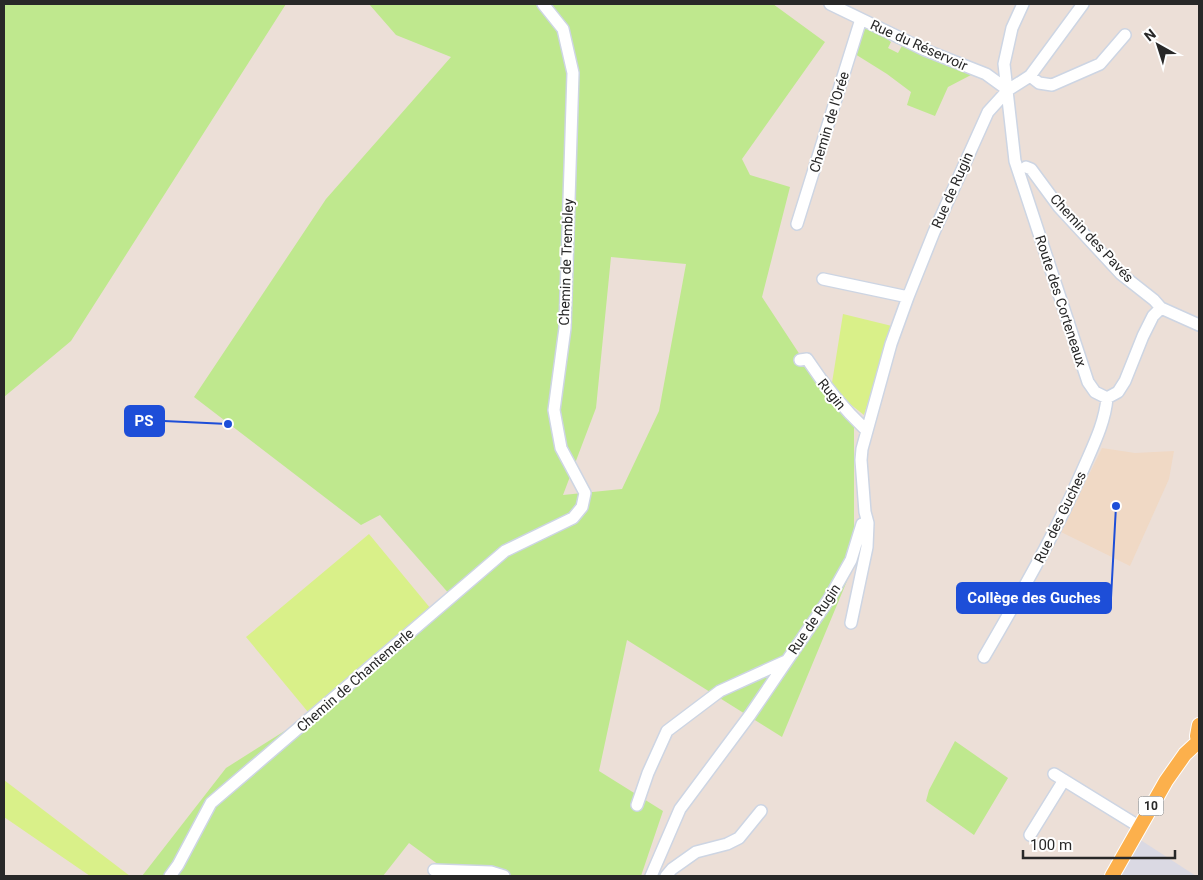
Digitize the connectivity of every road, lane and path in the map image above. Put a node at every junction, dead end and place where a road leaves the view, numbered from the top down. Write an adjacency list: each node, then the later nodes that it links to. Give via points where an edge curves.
1 (543, 4): 19 (street, Chemin de Trembley, via 563,29 573,73 565,328 554,410 561,448 585,493 582,507)
2 (830, 4): 5 (street, Rue du Réservoir)
3 (1023, 4): 8 (street, Route des Corteneaux, via 1012,28 1004,64)
4 (1083, 4): 7 (street)
5 (860, 19): 8 (street, Rue du Réservoir, via 986,74); 10 (street, Chemin de l'Orée)
6 (1125, 35): 7 (street, via 1100,64 1052,84 1039,83)
7 (1030, 76): 8 (street, Rue de Rugin)
8 (1008, 90): 12 (street, Rue de Rugin, via 988,112); 16 (street, Route des Corteneaux, via 1015,161 1088,382 1095,392)
9 (1026, 167): 13 (street, Chemin des Pavés, via 1121,274)
10 (797, 224)
11 (823, 279): 12 (street)
12 (908, 297): 17 (street, Rue de Rugin)
13 (1160, 308): 14 (street); 16 (street, via 1143,336 1124,382 1118,392)
14 (1199, 325)
15 (800, 360): 17 (street, Rugin, via 807,359 824,386)
16 (1107, 398): 21 (street, Rue des Guches, via 1106,413 1072,496 1032,576)
17 (866, 430): 18 (street, Rue de Rugin, via 861,460)
18 (865, 512): 20 (street, Rue de Rugin, via 867,546); 22 (street, Rue de Rugin, via 851,560 829,599)
19 (573, 518): 32 (street, Chemin de Chantemerle, via 506,550 211,803)
20 (851, 623)
21 (984, 657)
22 (786, 660): 27 (street, Rue de Rugin, via 720,691 667,731); 34 (street, via 750,715 680,809)
23 (1199, 725): 24 (main road)
24 (1199, 743): 29 (main road, 10, via 1184,754)
25 (1054, 774): 26 (street)
26 (1064, 780): 29 (street); 30 (street)
27 (637, 805)
28 (761, 811): 35 (street, via 739,838 696,852)
29 (1140, 827): 36 (main road, 10)
30 (1030, 835)
31 (434, 870): 33 (street, via 491,872)
32 (170, 876)
33 (504, 876)
34 (651, 876)
35 (666, 876)
36 (1112, 876)

